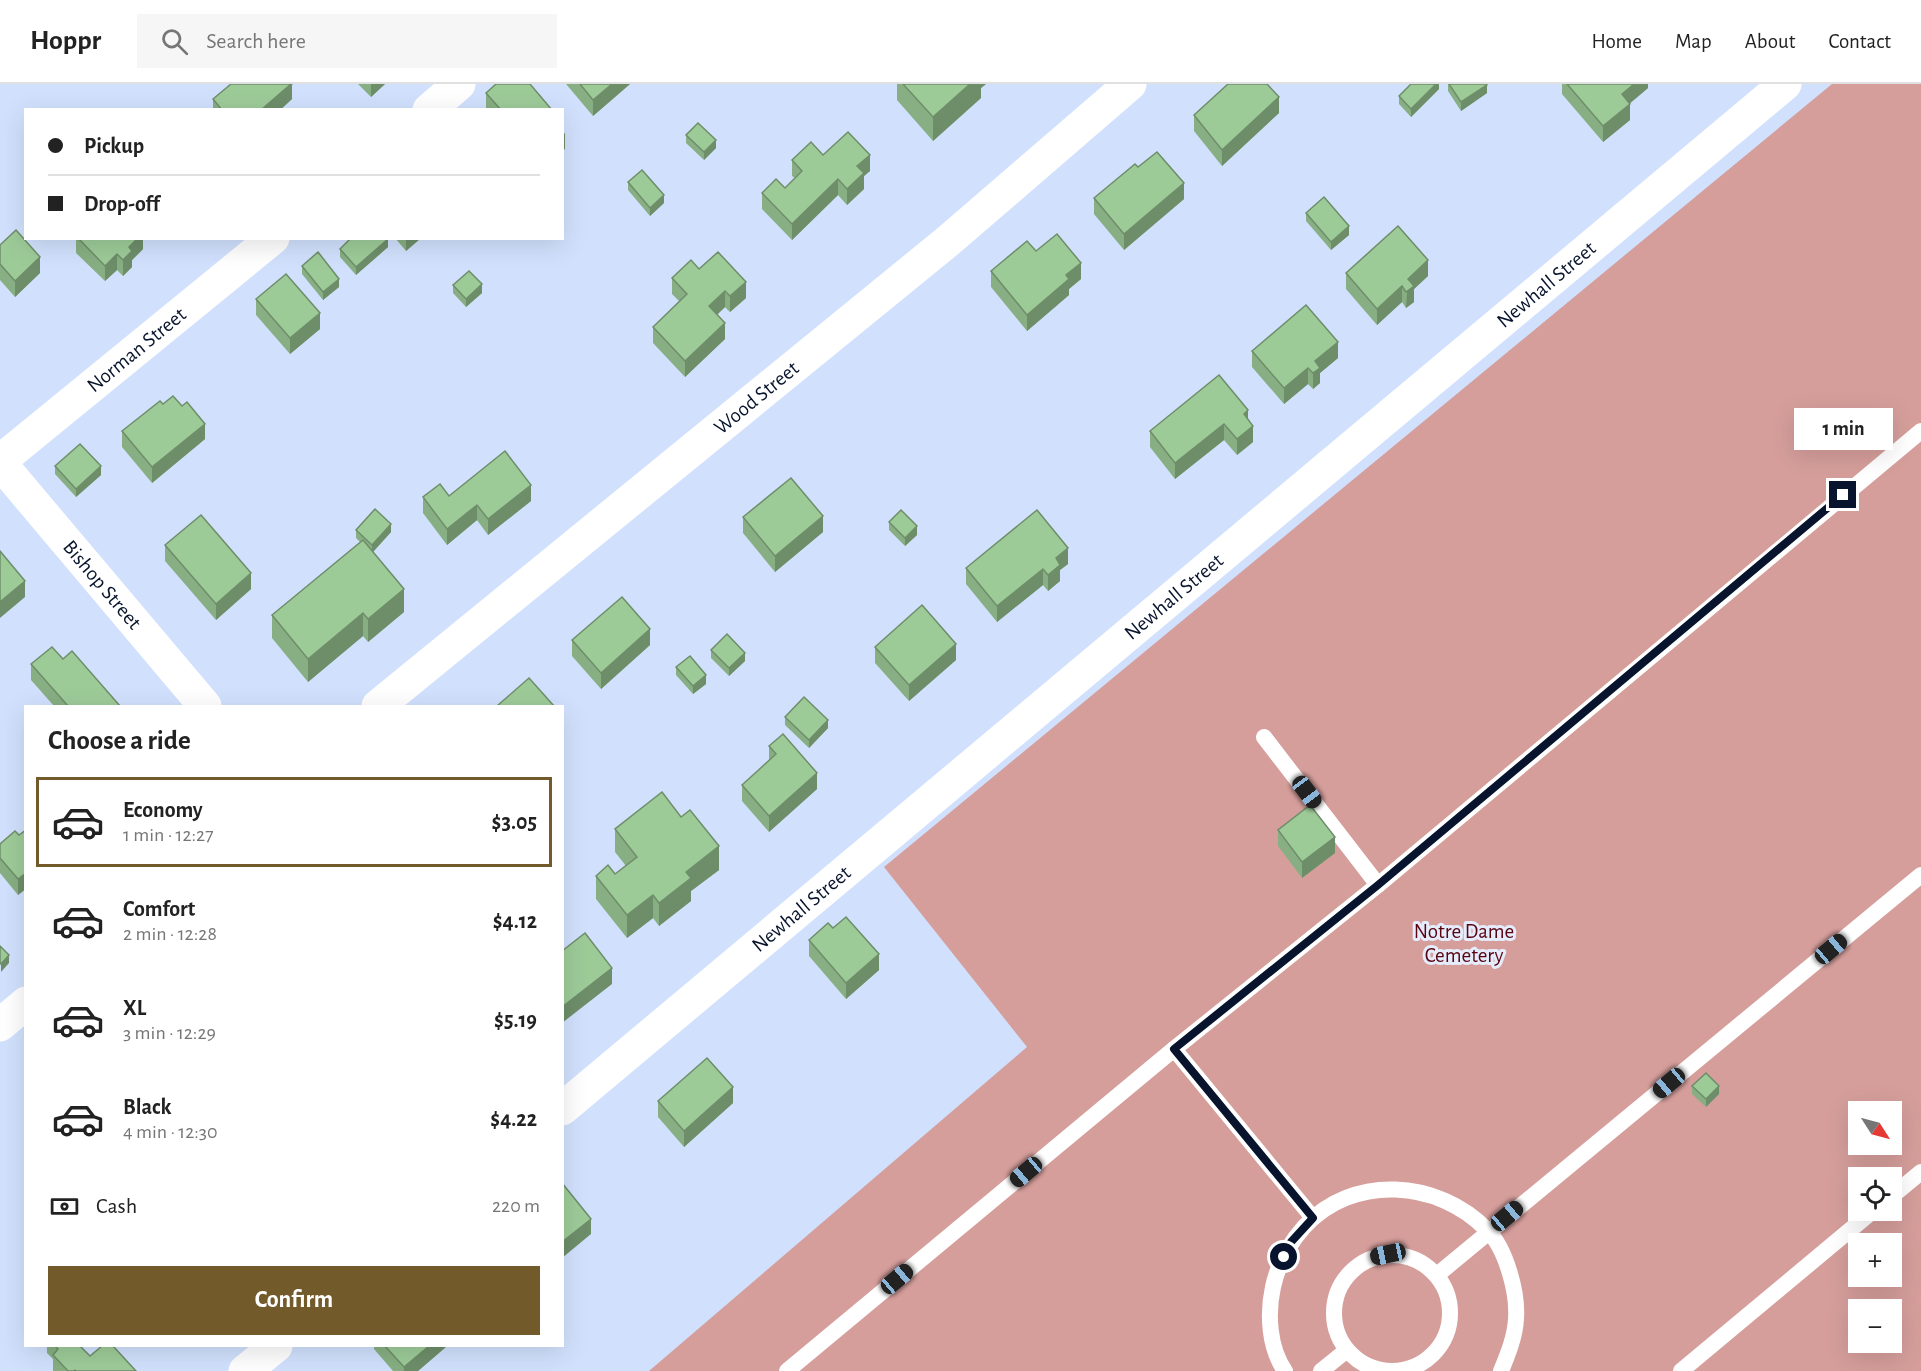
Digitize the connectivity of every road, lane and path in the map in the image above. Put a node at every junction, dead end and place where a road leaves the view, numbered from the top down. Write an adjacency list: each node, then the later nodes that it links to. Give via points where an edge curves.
1 (459, 84): 4 (street)
2 (1130, 84): 9 (street, Wood Street, via 948,241)
3 (1785, 84): 16 (street, Newhall Street)
4 (431, 108)
5 (271, 240): 7 (street, Norman Street)
6 (1921, 431): 12 (lane)
7 (0, 462): 8 (street, Bishop Street)
8 (204, 705)
9 (379, 705)
10 (1264, 737): 12 (lane)
11 (1921, 874): 21 (lane)
12 (1378, 885): 15 (lane)
13 (24, 1006): 14 (street)
14 (0, 1025)
15 (1174, 1049): 19 (lane); 26 (lane)
16 (564, 1107)
17 (1921, 1172): 18 (lane)
18 (1902, 1188)
19 (1313, 1218): 21 (lane, via 1341,1199 1373,1190 1407,1189 1439,1197); 27 (lane, via 1291,1242 1281,1261 1269,1303 1271,1335)
20 (1861, 1221): 30 (lane)
21 (1489, 1231): 22 (lane); 29 (lane, via 1506,1262 1515,1290 1511,1348)
22 (1437, 1275): 24 (lane, via 1447,1293 1451,1313 1447,1333 1437,1350 1421,1363 1402,1370 1381,1370 1362,1363); 24 (lane, via 1407,1256 1388,1254 1370,1258 1355,1268 1342,1281 1335,1298 1338,1334)
23 (275, 1347): 25 (street)
24 (1347, 1350): 28 (lane)
25 (245, 1371)
26 (787, 1371)
27 (1284, 1371)
28 (1321, 1371)
29 (1501, 1371)
30 (1681, 1371)

